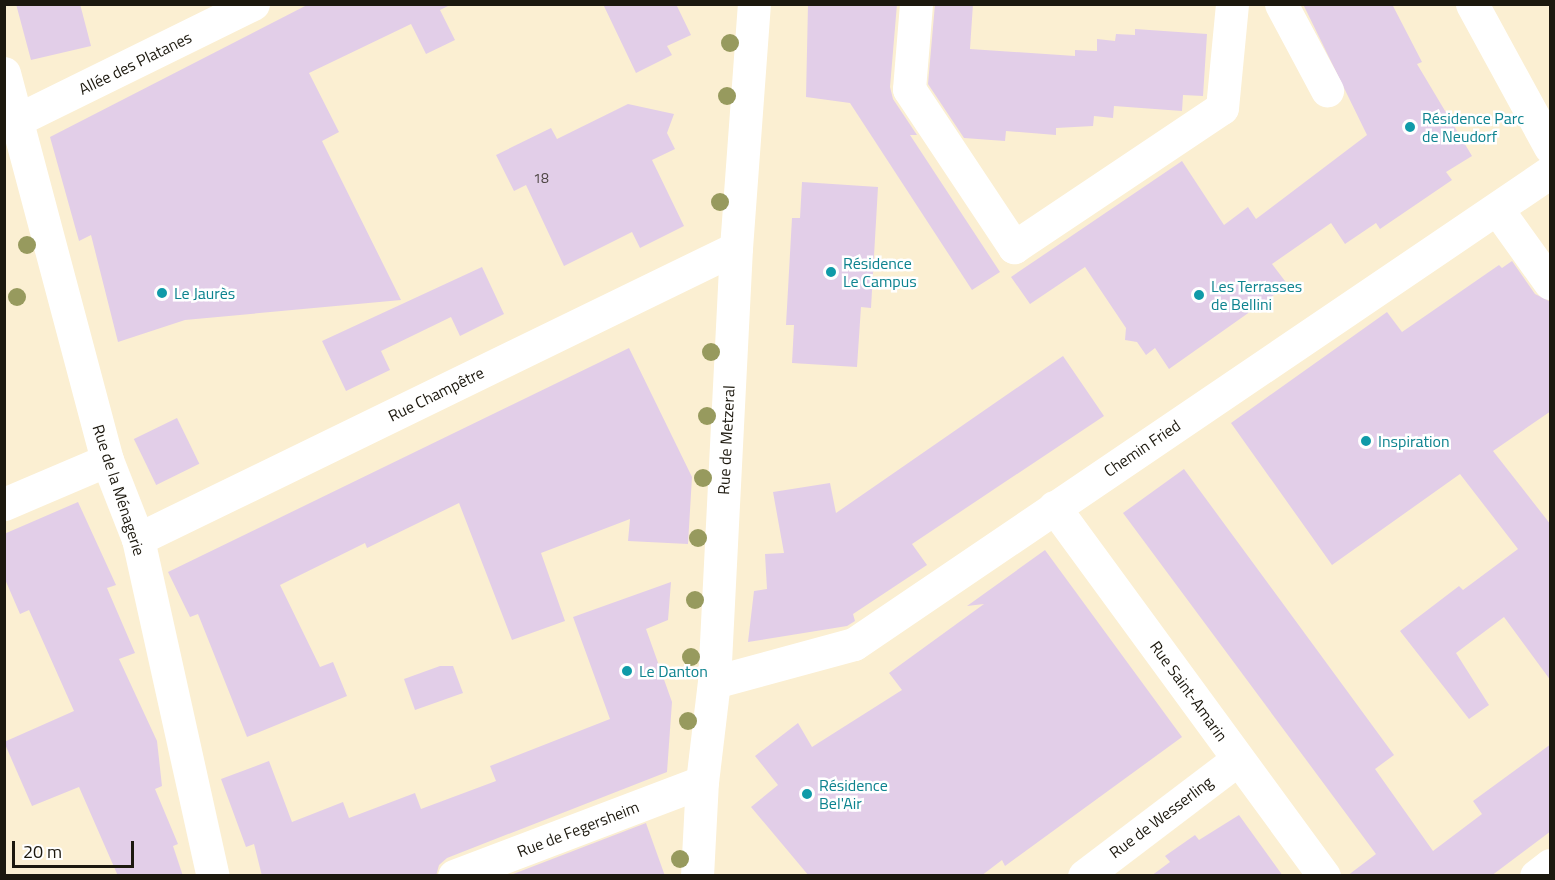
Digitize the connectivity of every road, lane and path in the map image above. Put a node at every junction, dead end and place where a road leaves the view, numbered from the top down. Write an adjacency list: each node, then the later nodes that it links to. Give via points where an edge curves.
1 (253, 4): 9 (street, Allée des Platanes)
2 (754, 4): 13 (street, Rue de Metzeral)
3 (916, 4): 4 (street, via 909,89 1014,247 1222,108)
4 (1232, 4)
5 (1281, 4): 8 (street)
6 (1472, 4): 10 (street)
7 (4, 73): 9 (street, Rue de la Ménagerie)
8 (1327, 90)
9 (17, 120): 15 (street, Rue de la Ménagerie)
10 (1551, 147)
11 (1551, 172): 12 (street, Chemin Fried)
12 (1497, 209): 14 (street); 17 (street, Chemin Fried)
13 (736, 248): 18 (street, Rue Champêtre); 19 (street, Rue de Metzeral)
14 (1551, 284)
15 (107, 460): 16 (street); 18 (street, Rue de la Ménagerie)
16 (4, 504)
17 (1054, 507): 19 (street, Chemin Fried, via 854,644); 20 (street, Rue Saint-Amarin)
18 (138, 539): 23 (street, Rue de la Ménagerie)
19 (714, 682): 21 (street, Rue de Metzeral)
20 (1238, 759): 26 (street, Rue de Wesserling); 27 (street, Rue Saint-Amarin)
21 (702, 782): 24 (street, Rue de Fegersheim); 25 (street, Rue de Metzeral)
22 (1551, 865): 28 (street)
23 (213, 876)
24 (454, 876)
25 (697, 876)
26 (1084, 876)
27 (1324, 876)
28 (1536, 876)

